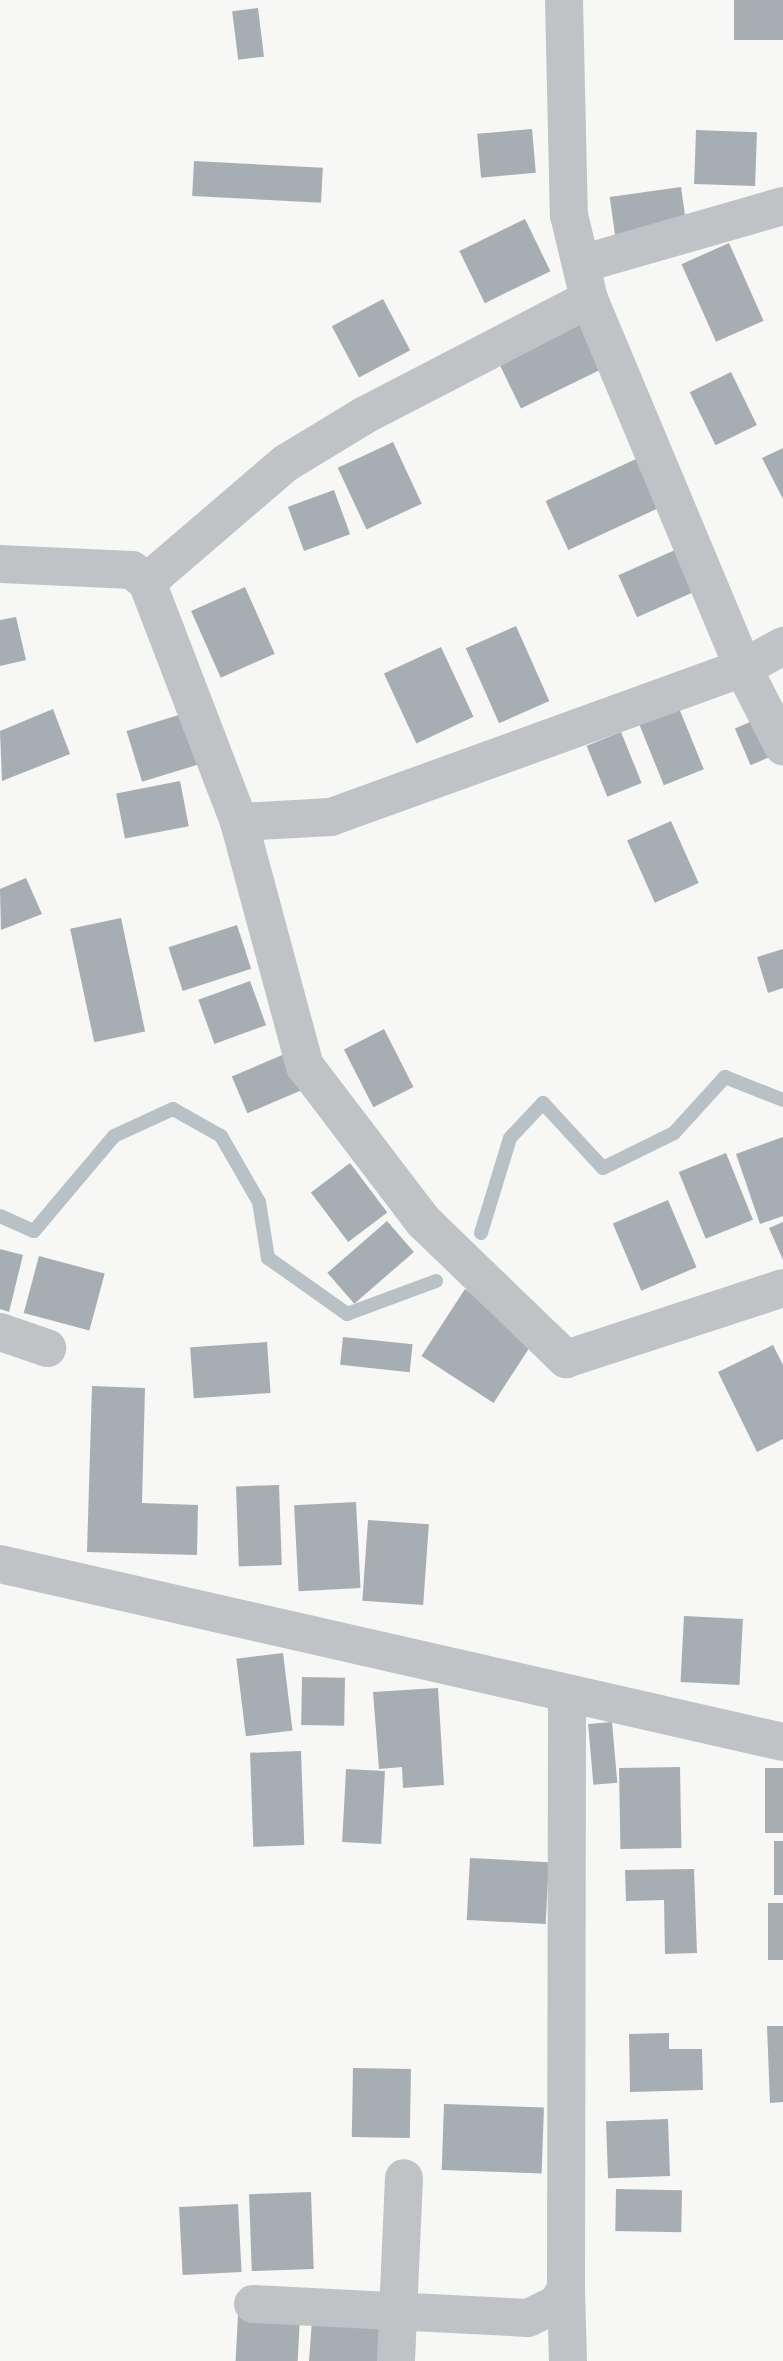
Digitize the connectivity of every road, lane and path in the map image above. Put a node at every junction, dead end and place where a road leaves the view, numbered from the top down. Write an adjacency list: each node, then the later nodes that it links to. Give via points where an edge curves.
1 (564, 0): 3 (street, via 569,215)
2 (783, 206): 3 (street)
3 (585, 282): 5 (street, via 286,463); 7 (street)
4 (0, 564): 5 (street, via 132,570)
5 (147, 582): 9 (street)
6 (783, 646): 7 (street)
7 (743, 668): 8 (street); 9 (street, via 331,817)
8 (783, 746)
9 (239, 822): 10 (street, via 304,1066 423,1221 566,1359)
10 (783, 1288)
11 (0, 1332): 12 (street)
12 (47, 1348)
13 (0, 1564): 14 (street)
14 (567, 1695): 15 (street); 17 (street)
15 (783, 1742)
16 (404, 2178): 19 (street)
17 (566, 2289): 19 (street, via 557,2304 527,2318); 21 (street)
18 (253, 2304): 19 (street)
19 (398, 2312): 20 (street)
20 (396, 2361)
21 (568, 2361)

